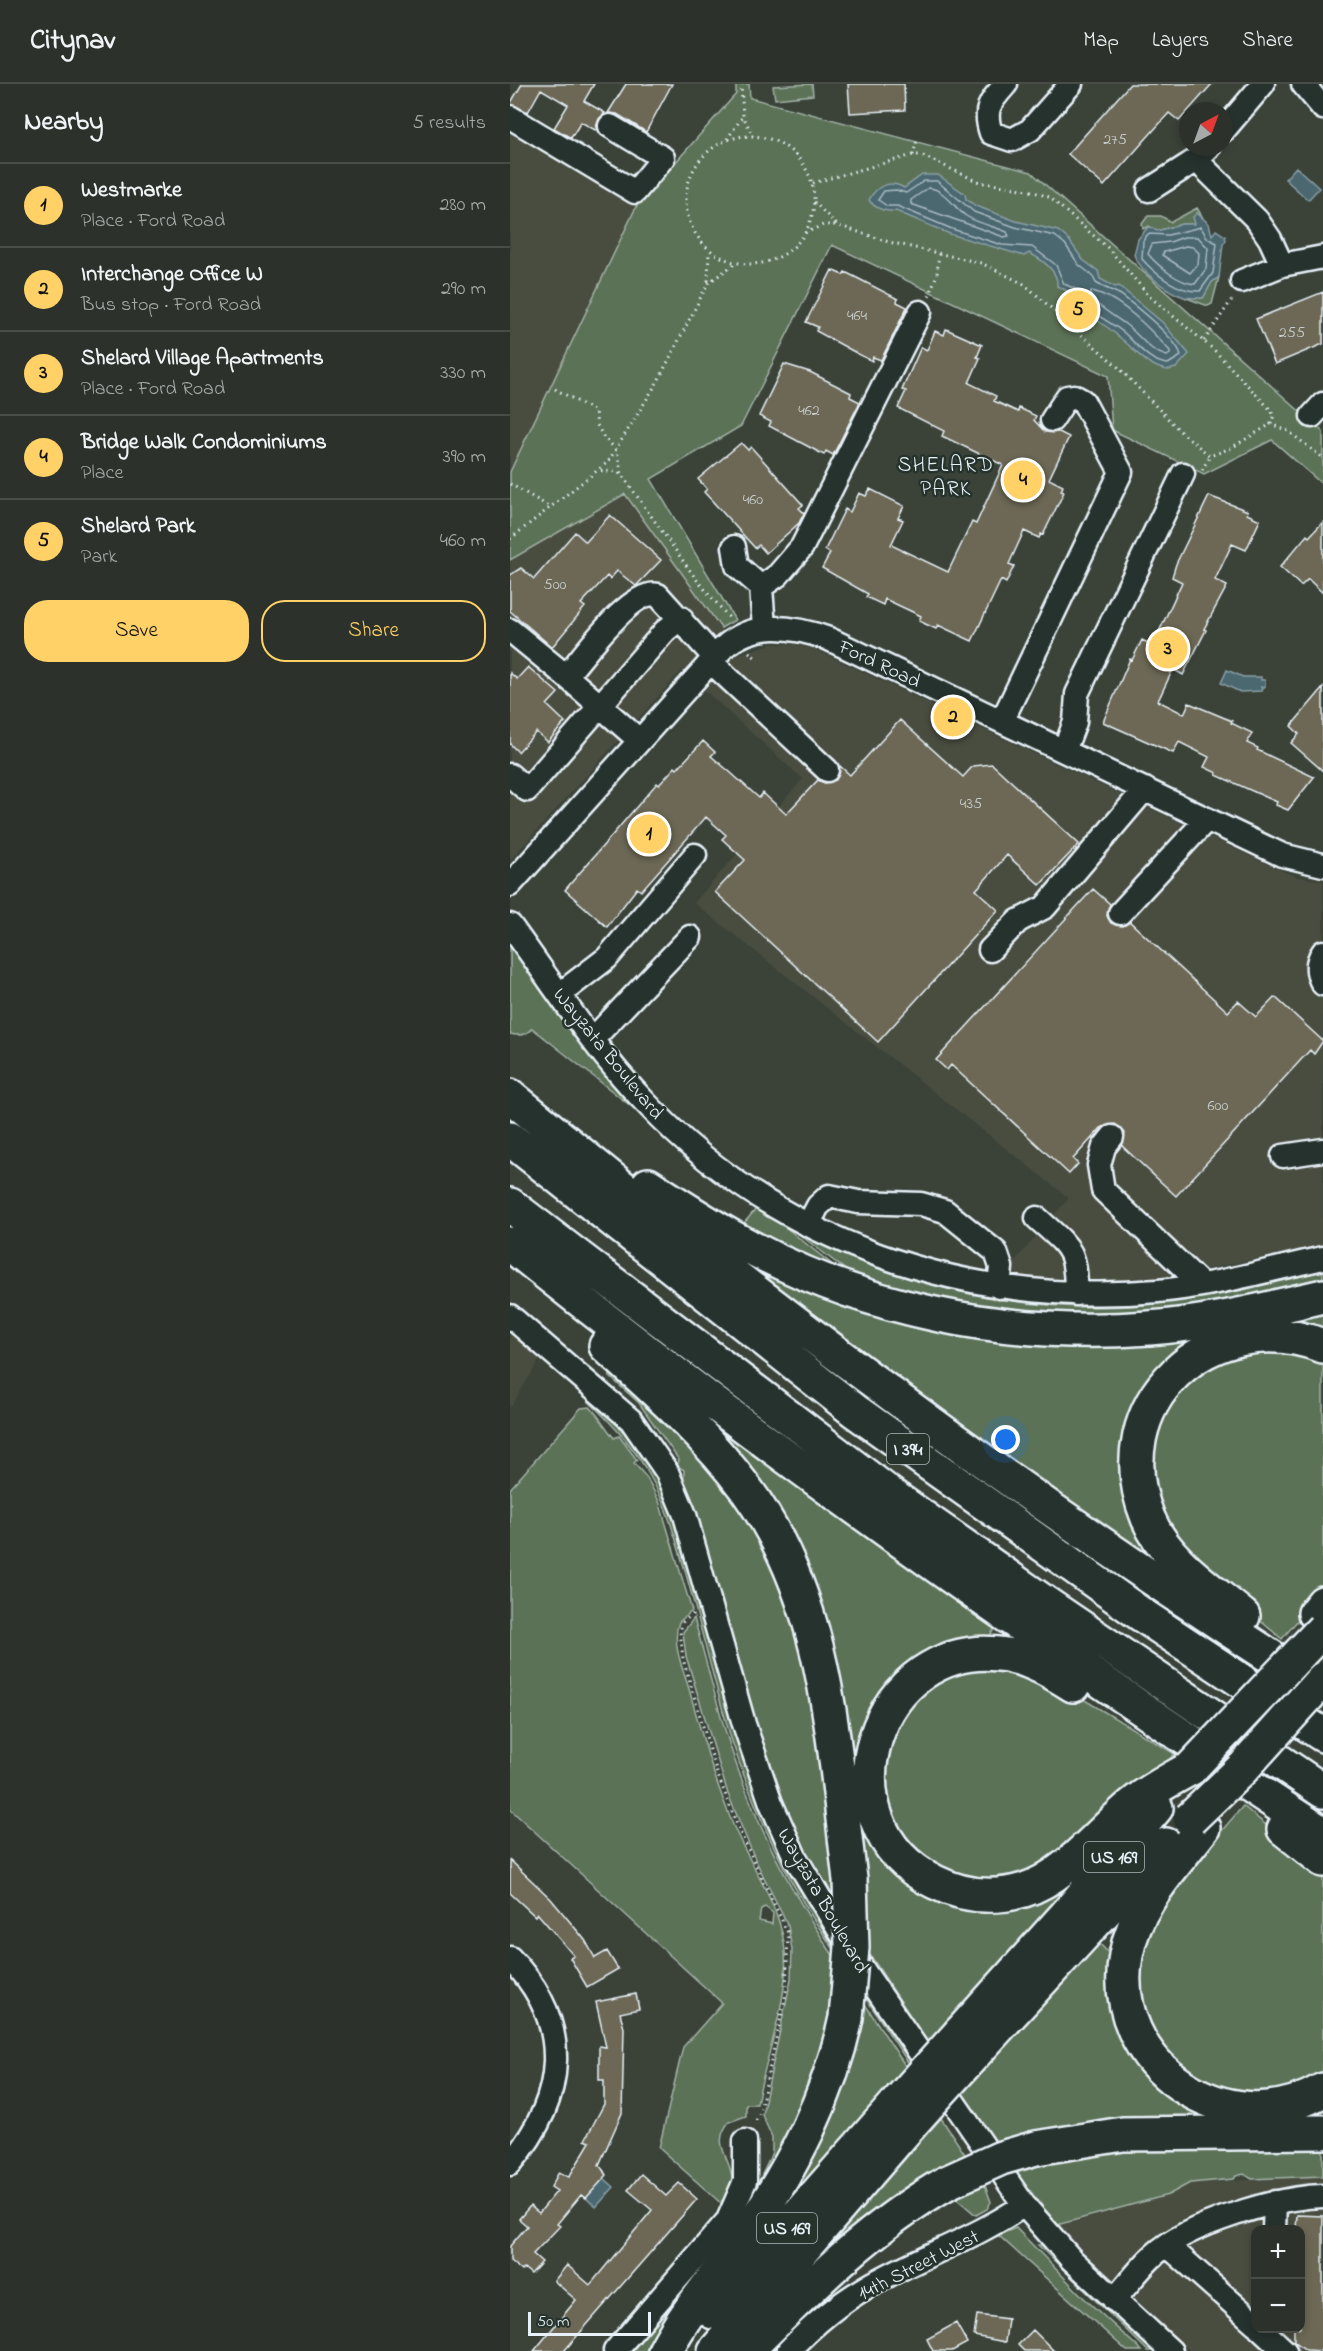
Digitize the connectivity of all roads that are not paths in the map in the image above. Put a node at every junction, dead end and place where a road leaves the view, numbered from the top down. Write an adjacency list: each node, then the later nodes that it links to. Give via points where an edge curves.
1 (1006, 84): 2 (street, via 990,102 986,119 991,133 1012,140 1030,130)
2 (1071, 84)
3 (1263, 84): 7 (street)
4 (1302, 84): 5 (street)
5 (1323, 108)
6 (510, 117): 8 (street, via 635,192 663,158)
7 (1233, 119)
8 (610, 126)
9 (1200, 156): 11 (street)
10 (1205, 156): 13 (street, via 1257,220)
11 (1149, 190)
12 (1323, 256): 13 (street)
13 (1282, 265): 14 (street)
14 (1242, 281)
15 (920, 312): 19 (street, via 802,547 778,575)
16 (1052, 420): 26 (street, via 1067,397 1083,401 1121,472)
17 (1183, 474): 28 (street, via 1077,694 1075,722)
18 (734, 547): 19 (street, via 737,566)
19 (761, 587): 21 (street)
20 (681, 618): 23 (street); 24 (street, via 658,595 644,596 626,607); 25 (street)
21 (764, 628): 23 (street, Ford Road, via 740,636); 26 (street, Ford Road, via 795,628 829,639)
22 (510, 630): 24 (street)
23 (708, 663): 27 (street, Ford Road); 29 (street)
24 (566, 676): 25 (street)
25 (600, 705): 27 (street); 30 (street, via 527,790)
26 (1002, 721): 28 (street, Ford Road)
27 (639, 740): 35 (street, Ford Road)
28 (1064, 751): 31 (street, Ford Road)
29 (823, 774)
30 (510, 775)
31 (1145, 789): 32 (street, Ford Road); 39 (street, via 1045,907 1018,921)
32 (1200, 815): 34 (street, Ford Road, via 1296,860); 36 (street)
33 (695, 855): 42 (street, via 607,958)
34 (1323, 865)
35 (510, 885)
36 (1114, 908)
37 (510, 925): 42 (street, Wayzata Boulevard)
38 (690, 937): 43 (street)
39 (990, 950)
40 (1323, 952): 41 (street, via 1317,972)
41 (1323, 984)
42 (560, 994): 43 (street, Wayzata Boulevard)
43 (592, 1039): 52 (street, Wayzata Boulevard, via 643,1100 692,1148)
44 (510, 1084): 59 (highway, via 635,1177 737,1240 838,1287 902,1307 1017,1328 1116,1330 1216,1319)
45 (510, 1096): 63 (highway, via 852,1367)
46 (1112, 1137): 56 (street, via 1104,1147 1099,1165 1103,1190)
47 (510, 1139): 64 (highway, I 394, via 855,1411 1143,1615)
48 (1323, 1150): 49 (street)
49 (1283, 1156)
50 (510, 1205): 67 (highway, I 394, via 891,1495)
51 (1037, 1218): 58 (street, via 1074,1255)
52 (808, 1225): 57 (street, Wayzata Boulevard, via 902,1264); 57 (street, via 818,1206 829,1196 858,1202 932,1206 945,1211 996,1252 1001,1266)
53 (510, 1244): 65 (highway, via 831,1493)
54 (510, 1257): 85 (highway, bridge, via 692,1425 746,1490 768,1524 798,1587 819,1655 829,1708 850,1879 852,1947 846,2018 825,2094 802,2144 747,2233 681,2321)
55 (1323, 1258): 56 (street, Wayzata Boulevard)
56 (1201, 1284): 58 (street, Wayzata Boulevard, via 1161,1291)
57 (999, 1287): 58 (street, Wayzata Boulevard)
58 (1076, 1294)
59 (1323, 1296)
60 (510, 1316): 79 (street, Wayzata Boulevard, via 616,1405 658,1457 685,1515 756,1762 795,1857 864,1971)
61 (1323, 1346): 63 (highway, via 1280,1334 1259,1335 1225,1342 1195,1357 1173,1376 1155,1400 1142,1429 1137,1457 1142,1502 1162,1543 1261,1631)
62 (1320, 1615): 63 (highway)
63 (1310, 1684): 65 (highway, bridge); 66 (highway, US 169, bridge)
64 (1323, 1735)
65 (1190, 1754): 66 (highway); 68 (highway); 68 (highway, via 1044,1667 992,1654 972,1655 939,1665 910,1684 880,1722 870,1757 872,1806 901,1858 929,1879 978,1895 1010,1894 1038,1884)
66 (1235, 1769): 69 (highway); 70 (highway, via 1266,1814); 72 (highway, bridge, via 1203,1828 1150,1897 1133,1929 1124,1988 1135,2031 1148,2054 1169,2077 1194,2094 1221,2105 1263,2110 1292,2104); 73 (highway, US 169, bridge)
67 (1323, 1791)
68 (1156, 1796): 73 (highway, US 169, bridge, via 1067,1914 960,2033)
69 (1323, 1834)
70 (1323, 1860)
71 (510, 1958): 76 (street, via 541,2001 552,2034 555,2067 543,2116)
72 (1323, 2090)
73 (903, 2114): 86 (highway, US 169); 87 (highway, US 169)
74 (1323, 2132): 88 (highway, bridge, via 1123,2134 1036,2148 1001,2158 948,2182 892,2217 844,2254)
75 (745, 2141): 84 (street, via 745,2181 728,2220)
76 (510, 2164)
77 (1323, 2196): 78 (street)
78 (1275, 2202): 80 (street); 81 (street, via 1186,2234)
79 (1024, 2205): 82 (street, Wayzata Boulevard); 89 (street, 14th Street West, via 866,2287)
80 (1274, 2225)
81 (1167, 2245): 82 (street); 83 (street)
82 (1114, 2300): 90 (street, Wayzata Boulevard)
83 (1268, 2334)
84 (615, 2351)
85 (665, 2351)
86 (678, 2351)
87 (715, 2351)
88 (746, 2351)
89 (788, 2351)
90 (1171, 2351)

